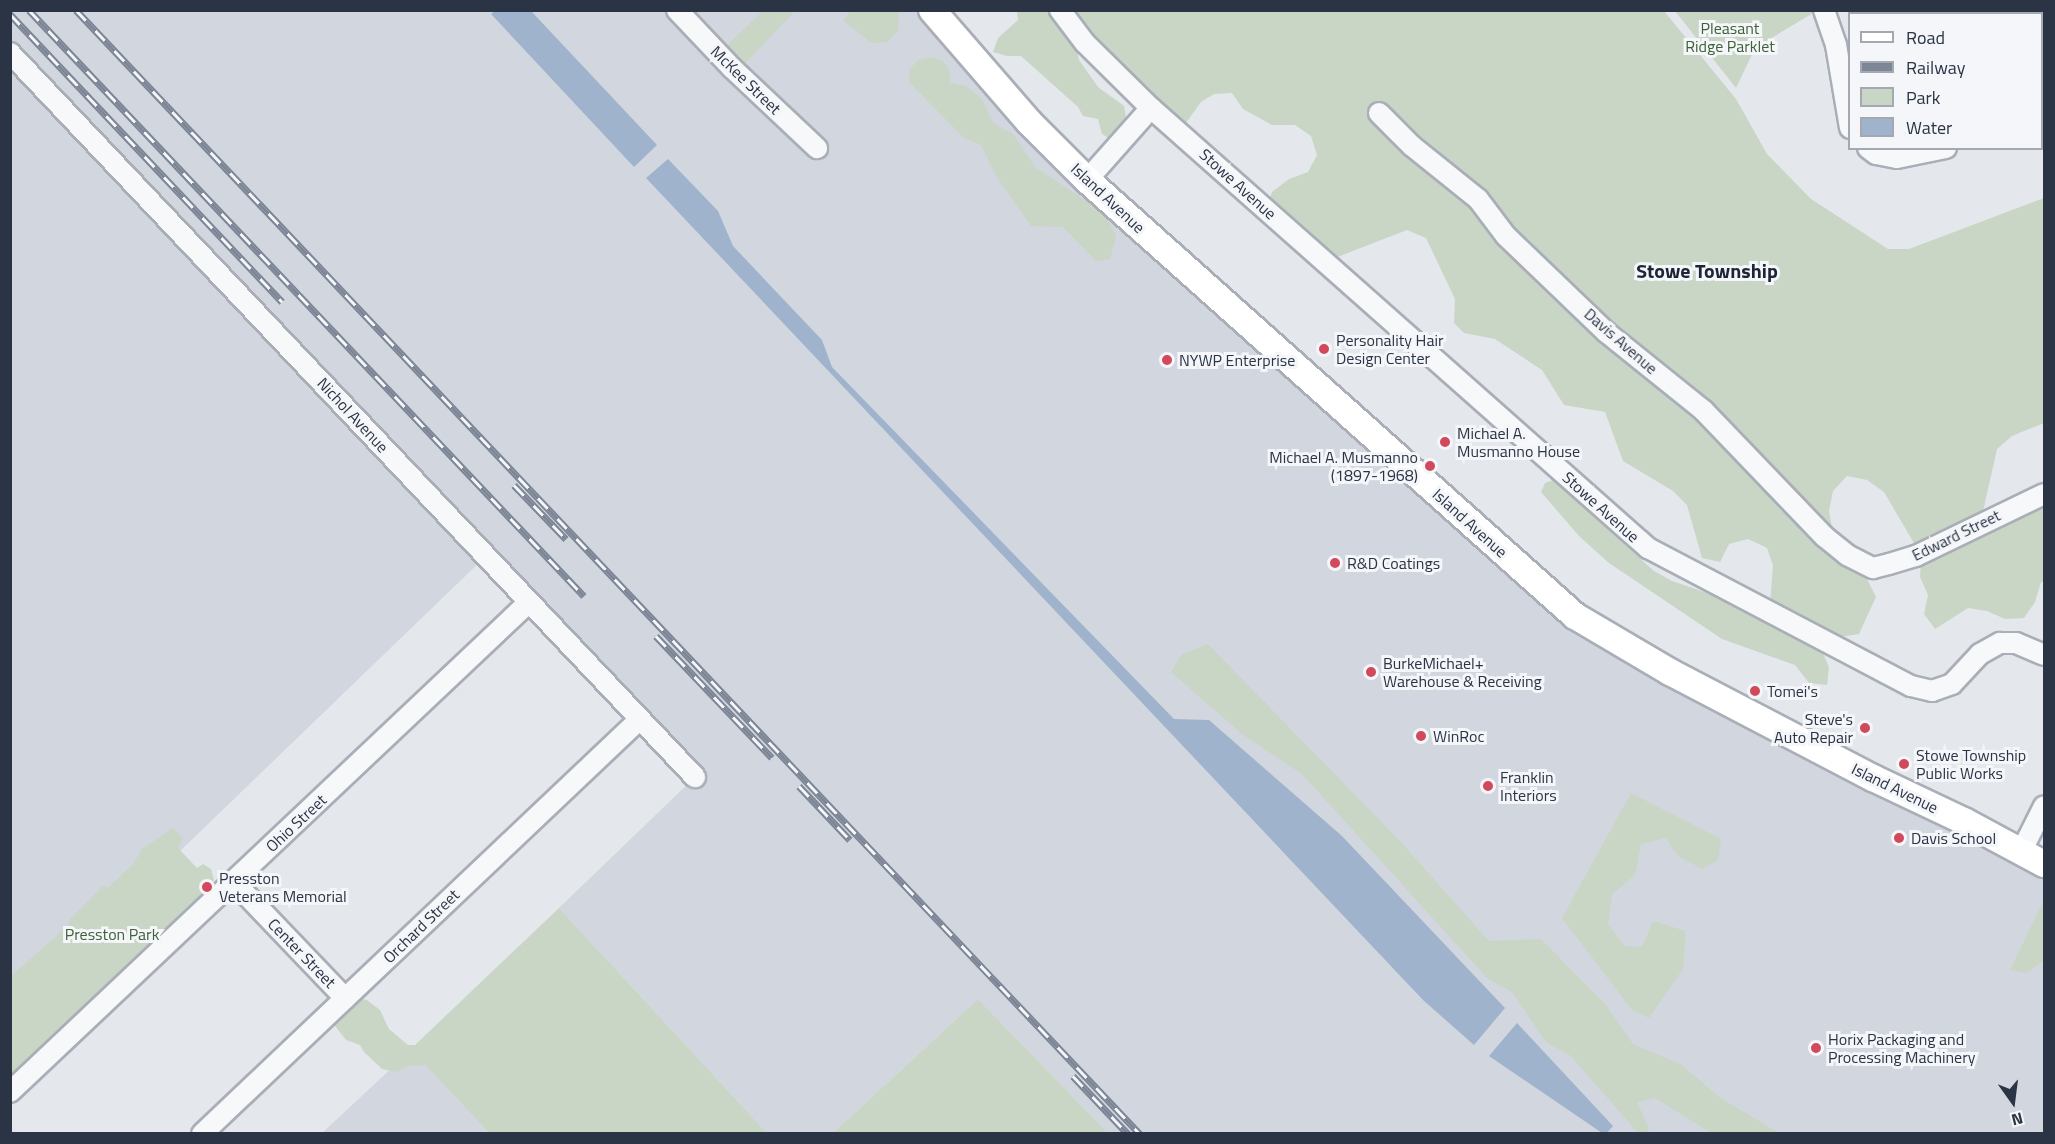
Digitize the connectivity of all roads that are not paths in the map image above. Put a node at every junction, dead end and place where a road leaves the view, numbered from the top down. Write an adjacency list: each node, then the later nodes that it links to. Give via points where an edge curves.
1 (677, 10): 9 (street, McKee Street)
2 (932, 10): 12 (main road, Island Avenue, via 1029,122)
3 (1060, 10): 6 (street, Stowe Avenue, via 1085,43)
4 (1824, 10): 8 (street, via 1836,45)
5 (10, 53): 15 (street, Nichol Avenue)
6 (1151, 108): 12 (street); 16 (street, Stowe Avenue, via 1648,548 1911,686 1932,691 1952,684 1980,654 2000,643 2016,643)
7 (1379, 113): 14 (street, Davis Avenue, via 1412,146 1478,198 1506,237 1606,332 1702,410 1825,537)
8 (1848, 116)
9 (817, 148)
10 (1871, 150): 11 (street, via 1897,158)
11 (1936, 150)
12 (1088, 180): 20 (main road, Island Avenue, via 1575,616 1690,682)
13 (2044, 494): 14 (street, Edward Street, via 1916,556 1873,568)
14 (1866, 566)
15 (529, 602): 17 (street, Nichol Avenue); 22 (street, Ohio Street)
16 (2044, 656)
17 (640, 718): 18 (street, Nichol Avenue); 23 (street, Orchard Street)
18 (695, 777)
19 (2044, 806): 20 (street)
20 (2021, 852): 21 (main road, Island Avenue)
21 (2044, 864)
22 (234, 882): 23 (street, Center Street); 24 (street, Ohio Street)
23 (345, 998): 25 (street, Orchard Street)
24 (10, 1092)
25 (202, 1134)

